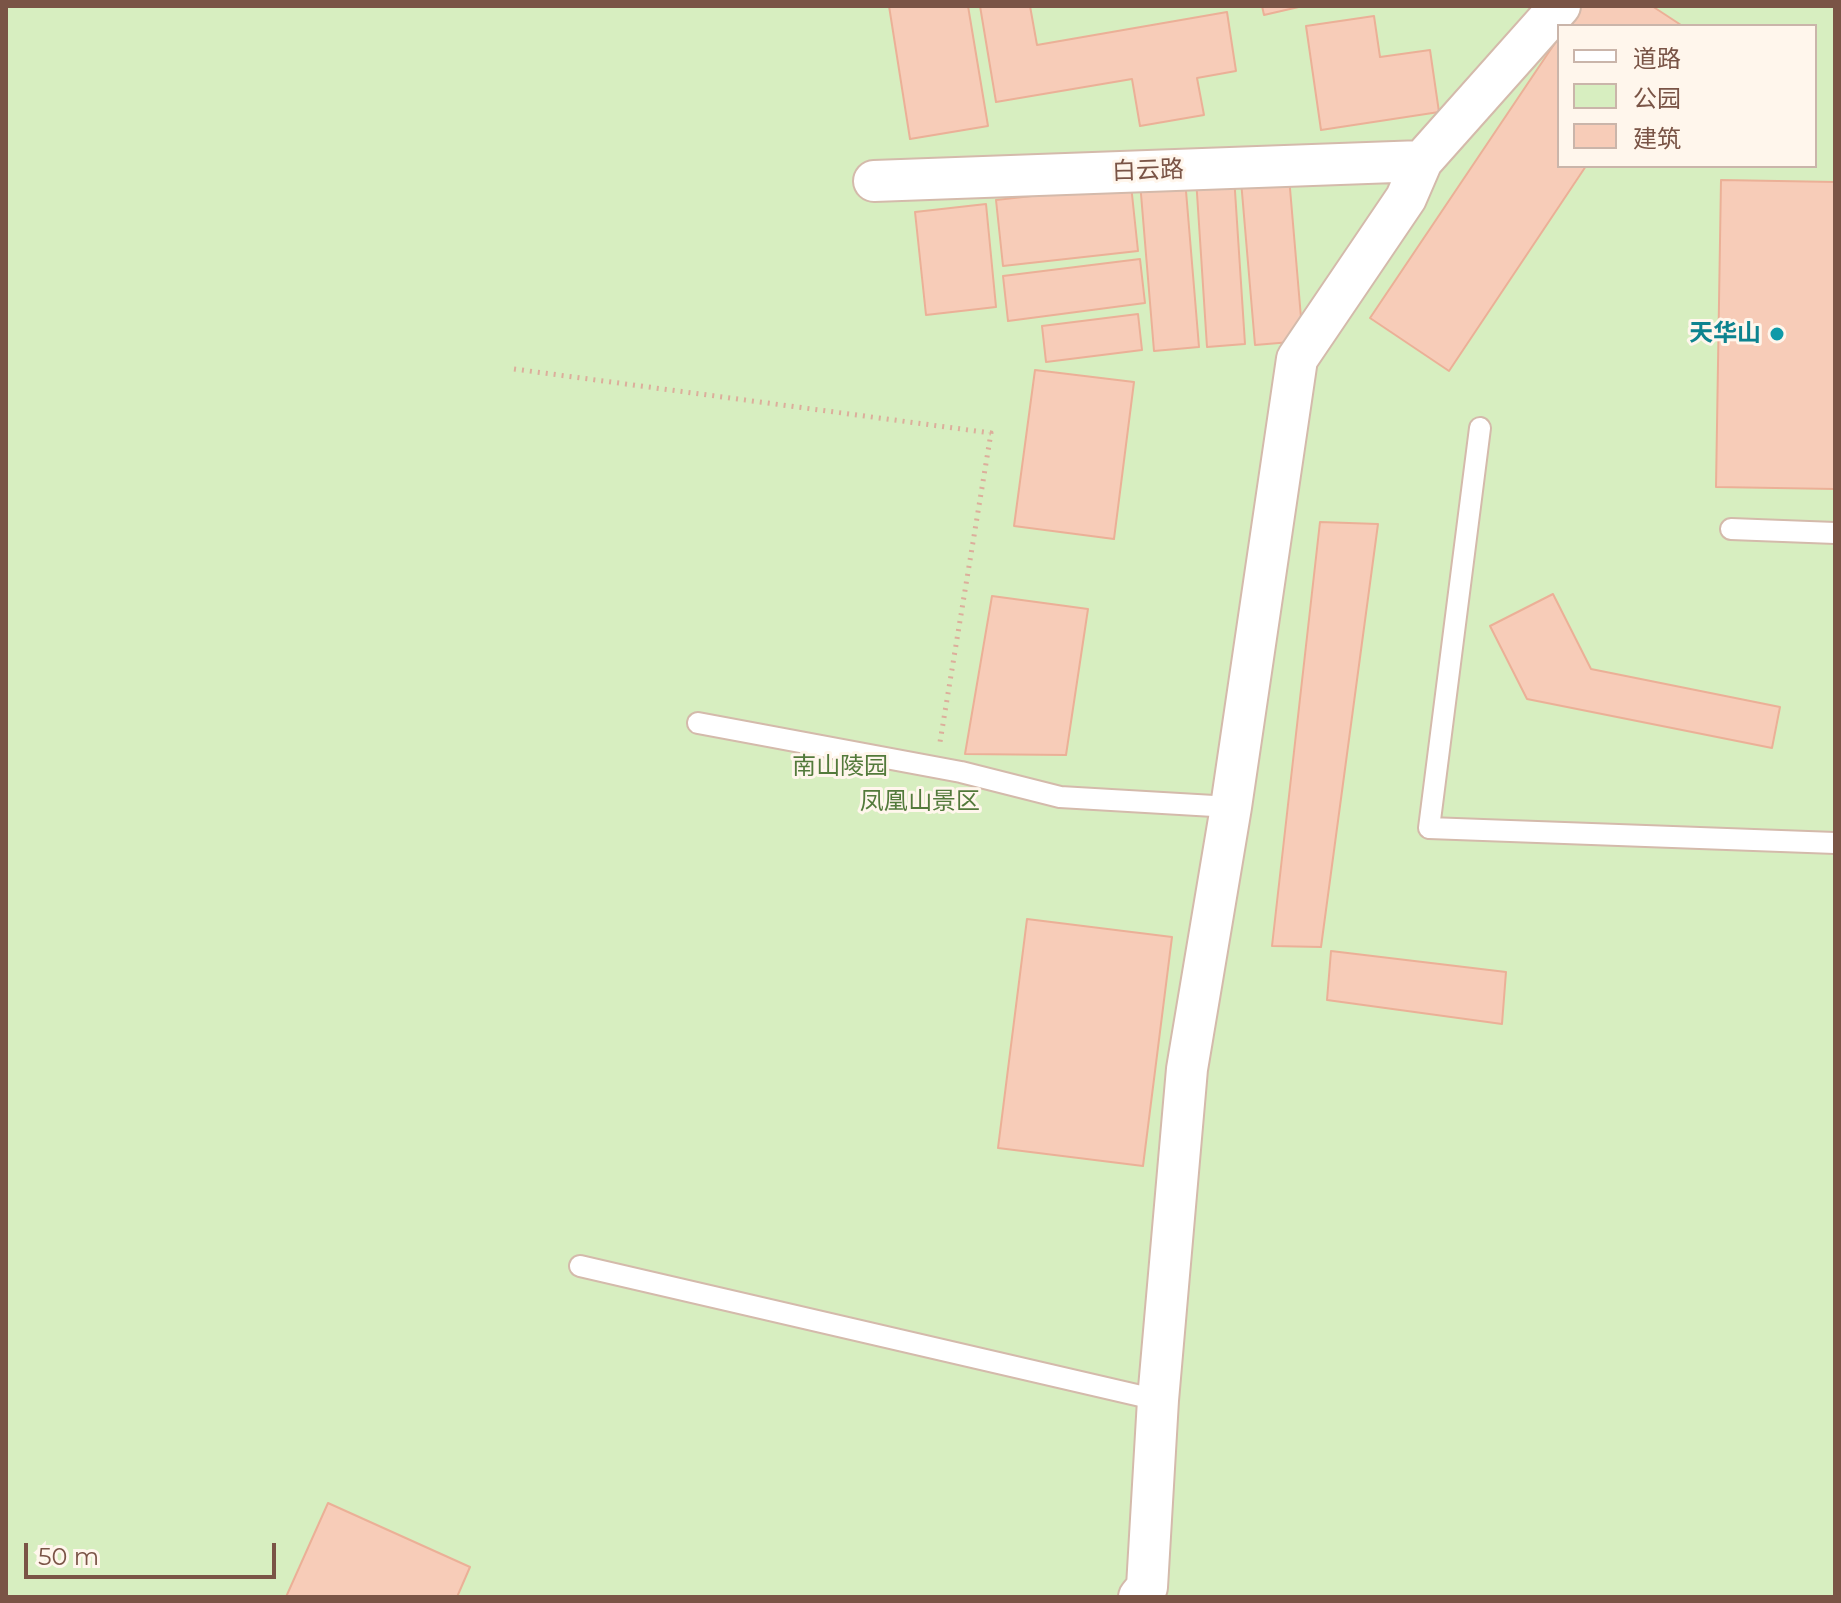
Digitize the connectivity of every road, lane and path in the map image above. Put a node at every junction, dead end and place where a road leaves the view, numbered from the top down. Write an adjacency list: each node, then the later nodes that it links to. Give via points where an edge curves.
1 (1560, 6): 2 (street)
2 (1422, 161): 3 (street, 白云路); 10 (street, via 1406,198 1297,359)
3 (874, 181)
4 (514, 369): 9 (path, via 991,433)
5 (1480, 428): 11 (lane, via 1429,828)
6 (1731, 529): 7 (lane)
7 (1835, 533)
8 (698, 723): 9 (lane)
9 (936, 767): 10 (lane, via 1060,797)
10 (1231, 807): 13 (street, via 1187,1069)
11 (1835, 843)
12 (580, 1266): 13 (lane)
13 (1158, 1400): 14 (street, via 1147,1587)
14 (1139, 1597)

